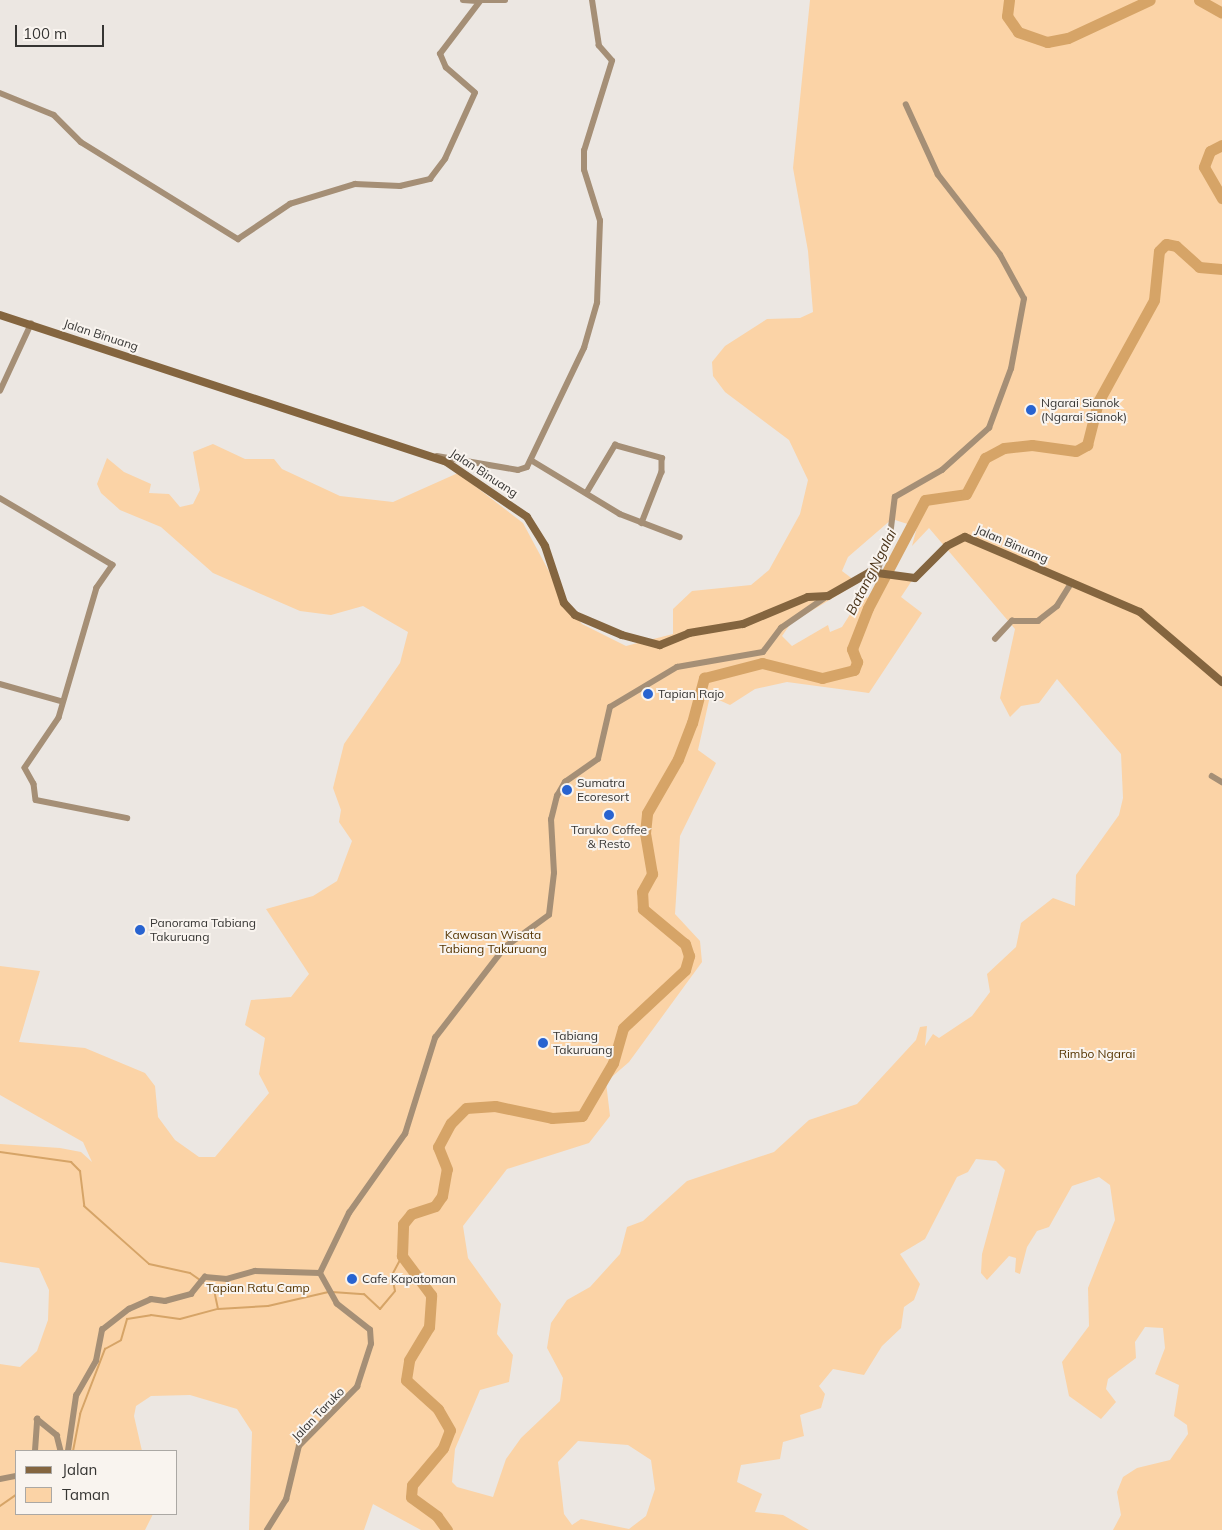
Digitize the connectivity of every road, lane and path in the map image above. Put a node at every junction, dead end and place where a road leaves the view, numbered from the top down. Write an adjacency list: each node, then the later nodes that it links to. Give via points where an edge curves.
1 (463, 0): 2 (street)
2 (481, 0): 3 (street); 5 (street, via 440,54 446,68 475,93 445,159 430,178 400,186 356,184 290,204 238,239 81,142 54,115)
3 (505, 0)
4 (592, 0): 11 (street, via 599,46 612,61 584,151 584,170 600,221 598,303 584,348)
5 (0, 93)
6 (906, 105): 16 (street, via 938,175 1000,255 1024,299 1011,369 989,428 942,470 895,497 891,531)
7 (0, 315): 8 (main road, Jalan Binuang)
8 (31, 324): 9 (street); 10 (main road, Jalan Binuang)
9 (0, 391)
10 (430, 454): 11 (street, via 518,470 528,467); 18 (main road, Jalan Binuang, via 487,486 527,517 544,546 564,603 587,623 660,645 689,633 742,624 808,597)
11 (531, 460): 12 (street)
12 (587, 492): 14 (street); 14 (street, via 615,445 662,458 662,472)
13 (0, 498): 22 (street, via 113,565 97,588)
14 (642, 523): 15 (street)
15 (680, 537)
16 (880, 572): 17 (main road, Jalan Binuang, via 915,578 947,546 965,537); 18 (main road, Jalan Binuang, via 860,576)
17 (1072, 582): 19 (street, via 1057,606 1038,621 1012,622); 20 (main road, Jalan Binuang, via 1140,612)
18 (828, 596): 26 (street, via 781,628 763,652 677,667 610,707 598,759 565,782 557,796 551,820 554,873 549,915 505,948 435,1038 405,1134 349,1213)
19 (994, 639)
20 (1222, 682)
21 (0, 684): 22 (street)
22 (61, 701): 25 (street, via 53,731 38,744 25,768 34,784 36,800)
23 (1212, 776): 24 (street)
24 (1222, 782)
25 (127, 818)
26 (320, 1273): 29 (street, via 255,1271 227,1279 205,1277 191,1294 165,1301 151,1299 129,1309 102,1330 96,1361 76,1396); 32 (street, Jalan Taruko, via 332,1297 367,1325 371,1344 357,1388 299,1446 283,1507)
27 (35, 1450): 28 (street, via 37,1419 57,1435)
28 (61, 1450)
29 (68, 1450)
30 (15, 1476): 31 (street)
31 (0, 1479)
32 (268, 1530)

